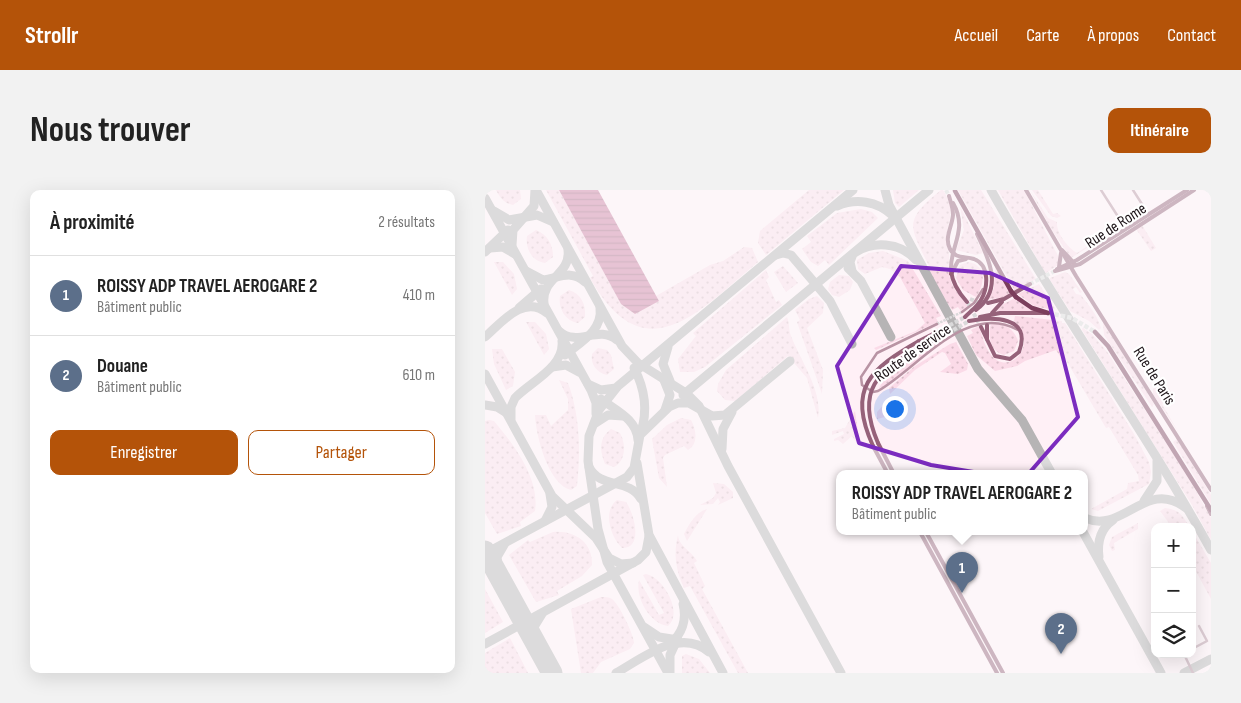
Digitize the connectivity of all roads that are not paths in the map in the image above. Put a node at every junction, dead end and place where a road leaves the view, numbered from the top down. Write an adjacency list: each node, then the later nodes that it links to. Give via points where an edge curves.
1 (1026, 190): 10 (main road, Rue de Paris)
2 (1101, 190): 9 (street)
3 (1133, 190): 7 (street)
4 (1187, 190): 7 (main road, Rue de Rome)
5 (1195, 190): 13 (main road, Rue de Rome)
6 (955, 191): 8 (main road)
7 (1149, 214): 9 (main road, Rue de Rome)
8 (974, 228): 21 (main road); 27 (main road, via 991,265 992,286 985,301)
9 (1126, 229): 13 (main road, Rue de Rome)
10 (1061, 251): 13 (main road); 14 (main road, Rue de Paris); 16 (main road, via 1060,266)
11 (952, 253): 11 (main road, via 960,228 958,214 949,196 953,216 947,239); 12 (main road); 19 (main road)
12 (969, 258): 17 (main road, via 981,264); 19 (main road, via 955,265)
13 (1075, 264): 14 (main road, Rue de Rome)
14 (1070, 266): 15 (main road); 16 (main road); 18 (main road, Rue de Paris)
15 (1064, 270): 16 (main road); 18 (main road)
16 (1055, 271)
17 (986, 276): 24 (street, Route de service, via 979,297); 27 (main road, via 982,299)
18 (1076, 276): 38 (main road, Rue de Paris)
19 (951, 279): 22 (main road)
20 (1030, 284): 21 (main road)
21 (1011, 294): 23 (main road); 25 (main road); 26 (main road, bridge, via 1032,308)
22 (968, 301)
23 (988, 303)
24 (962, 312)
25 (992, 313)
26 (1048, 313): 27 (main road, via 1000,313)
27 (967, 319): 31 (main road, via 999,318 1014,324)
28 (937, 324): 31 (street, Route de service, via 877,353 861,377 862,385 873,392 878,391 919,358 981,322 1000,322)
29 (987, 325): 35 (main road)
30 (981, 327): 35 (main road)
31 (1018, 330): 35 (main road, via 1022,345 1015,356 999,358)
32 (939, 331): 36 (main road, bridge, via 885,362 876,370 863,394 861,412 865,429)
33 (1095, 332): 39 (main road)
34 (943, 336): 37 (main road, bridge, via 889,366 873,384 867,411 871,427)
35 (988, 346)
36 (886, 470)
37 (892, 470)
38 (1211, 490)
39 (1207, 504): 40 (main road); 41 (main road)
40 (1211, 510)
41 (1211, 514)
42 (922, 535): 47 (main road)
43 (927, 535): 48 (main road)
44 (1199, 626): 45 (street, via 1207,641)
45 (1196, 647)
46 (1186, 658): 49 (street)
47 (997, 673)
48 (1003, 673)
49 (1193, 673)

